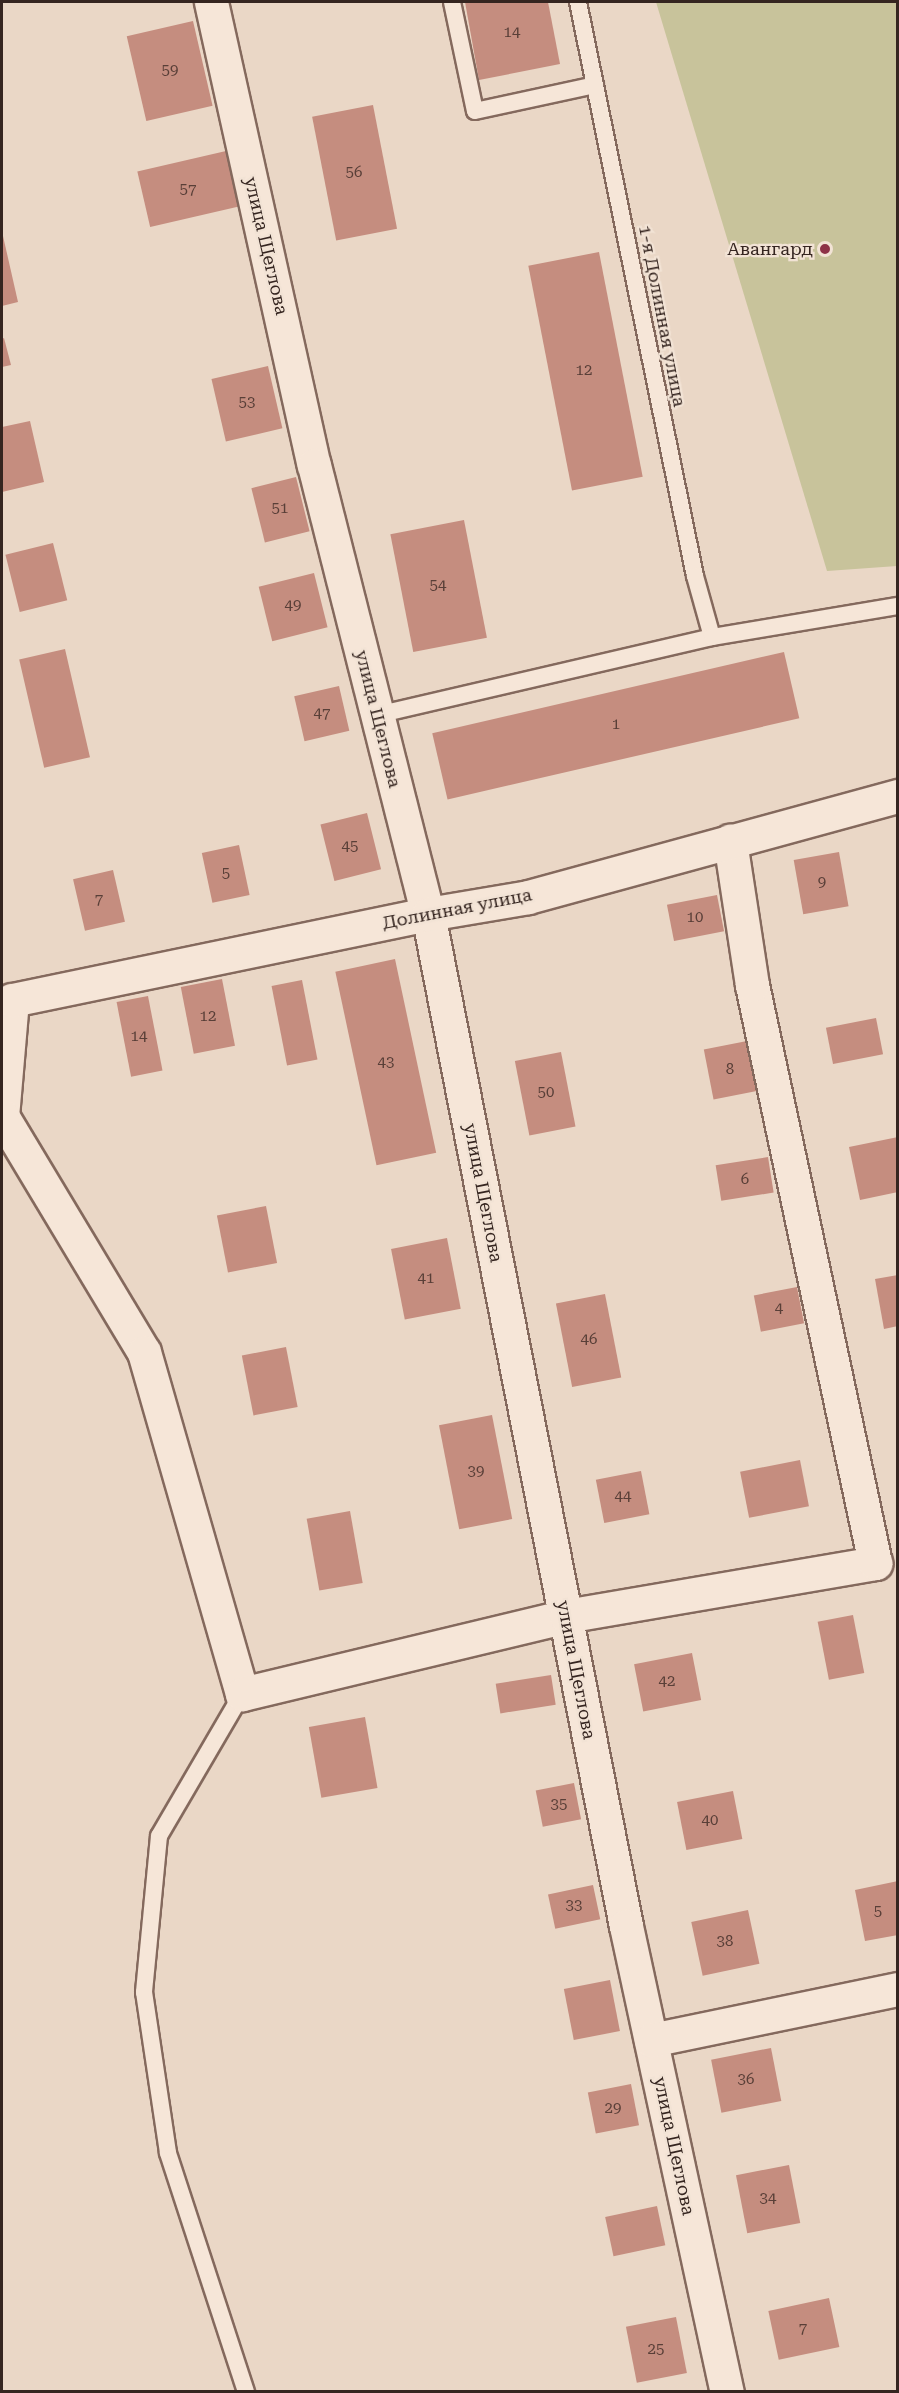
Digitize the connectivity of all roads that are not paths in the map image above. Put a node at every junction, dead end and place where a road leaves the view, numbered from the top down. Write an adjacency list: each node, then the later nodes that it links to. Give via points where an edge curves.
1 (211, 2): 7 (street, улица Щеглова, via 314,465)
2 (452, 2): 4 (lane, via 475,111)
3 (578, 2): 4 (lane, 1-я Долинная улица)
4 (595, 85): 6 (lane, 1-я Долинная улица, via 695,576)
5 (897, 606): 6 (lane)
6 (712, 637): 7 (lane)
7 (377, 715): 10 (street, улица Щеглова)
8 (897, 796): 9 (street, Долинная улица)
9 (730, 841): 10 (street, Долинная улица, via 528,897); 13 (street, via 752,985)
10 (428, 914): 11 (street, Долинная улица); 14 (street, улица Щеглова)
11 (7, 997): 12 (street)
12 (2, 1117): 15 (street, via 144,1352)
13 (886, 1561): 14 (street)
14 (566, 1616): 15 (street); 17 (street, улица Щеглова)
15 (242, 1694): 18 (lane, via 159,1836 144,1992 168,2153)
16 (897, 1989): 17 (street)
17 (651, 2040): 19 (street, улица Щеглова)
18 (246, 2391)
19 (728, 2391)

